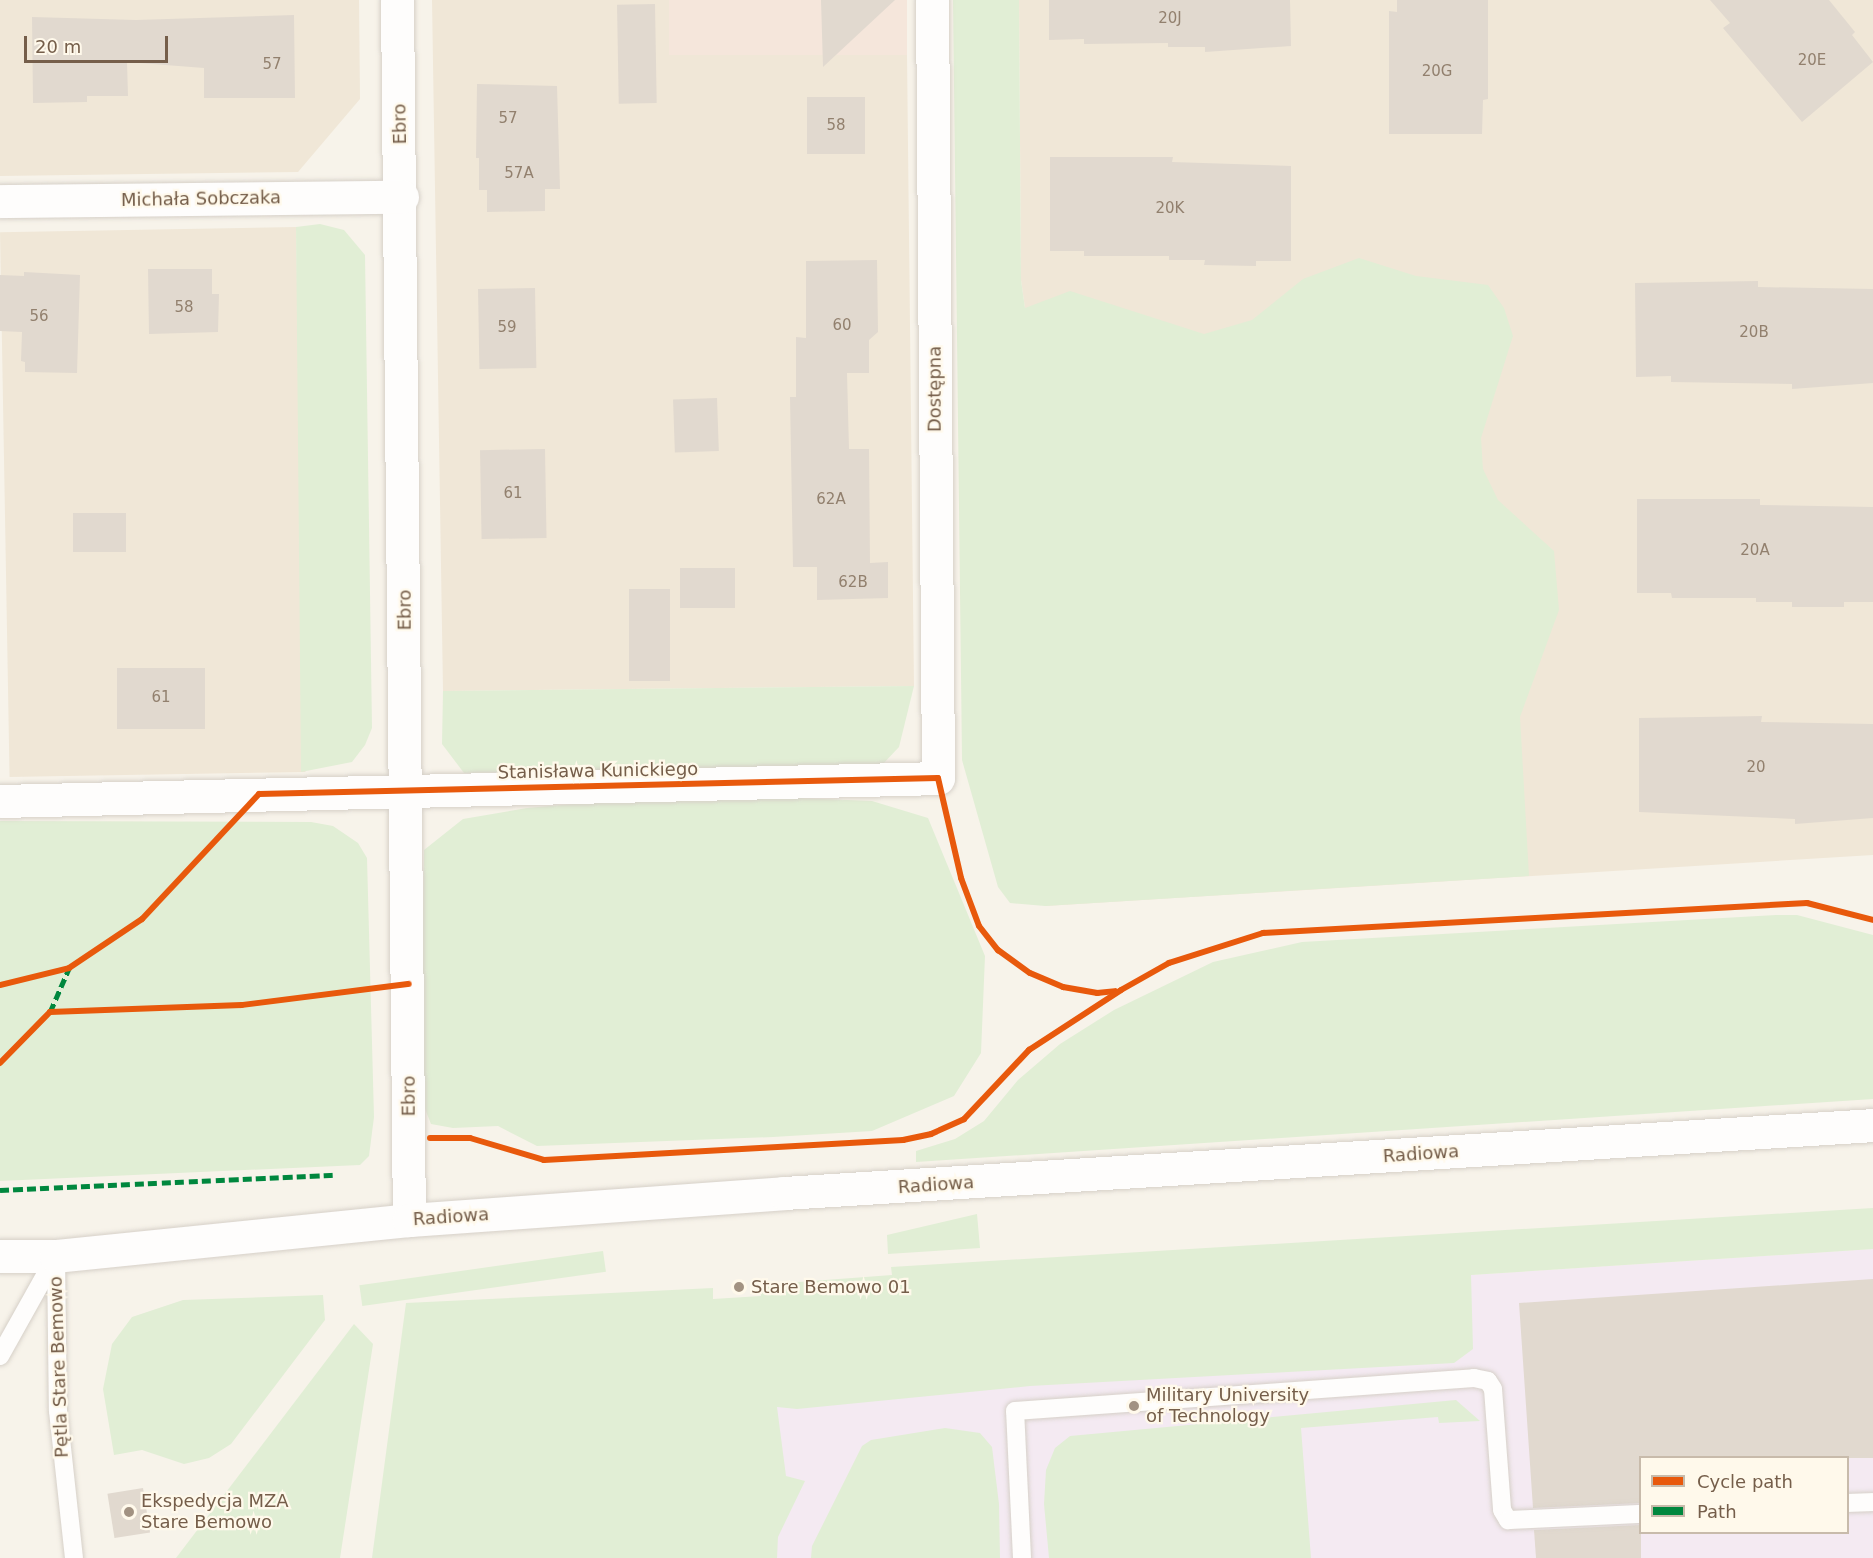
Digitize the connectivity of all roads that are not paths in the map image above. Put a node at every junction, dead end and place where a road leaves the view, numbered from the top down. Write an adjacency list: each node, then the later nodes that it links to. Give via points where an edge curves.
1 (397, 0): 3 (street, Ebro)
2 (932, 0): 5 (street, Dostępna)
3 (402, 197): 4 (street, Michała Sobczaka); 6 (street, Ebro)
4 (0, 201)
5 (938, 778): 6 (street, Stanisława Kunickiego)
6 (406, 790): 7 (street, Stanisława Kunickiego); 9 (street, Ebro)
7 (0, 801)
8 (1873, 1125): 9 (street, Radiowa)
9 (409, 1220): 11 (street, Radiowa)
10 (0, 1256): 11 (street, Radiowa)
11 (56, 1256): 12 (lane, Pętla Stare Bemowo); 16 (lane, Pętla Stare Bemowo, via 58,1411)
12 (0, 1356)
13 (1873, 1502): 14 (lane)
14 (1849, 1503)
15 (1639, 1514): 17 (lane, via 1508,1520 1502,1510 1493,1389 1488,1381 1462,1378 1015,1411)
16 (74, 1558)
17 (1022, 1558)

